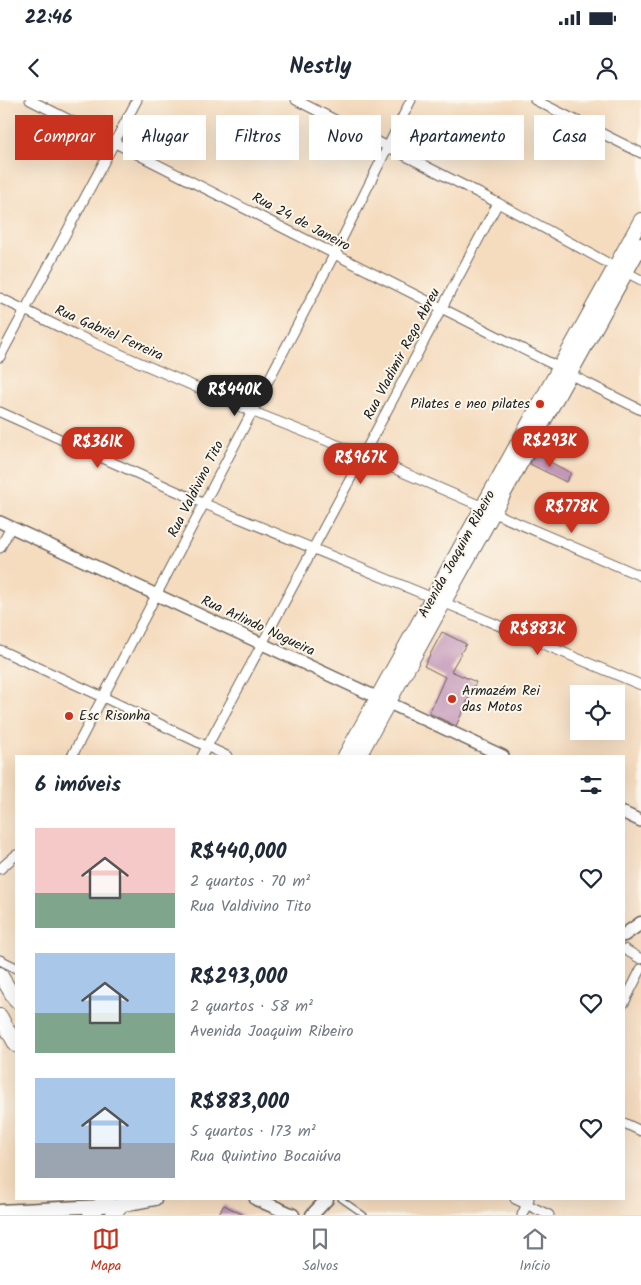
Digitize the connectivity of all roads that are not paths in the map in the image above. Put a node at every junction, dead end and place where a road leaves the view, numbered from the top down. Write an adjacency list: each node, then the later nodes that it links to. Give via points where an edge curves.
1 (30, 100): 6 (street, Rua 24 de Janeiro)
2 (137, 100): 6 (street)
3 (296, 100): 7 (street)
4 (411, 100): 7 (street, Rua Valdivino Tito)
5 (535, 100): 8 (street)
6 (114, 142): 12 (street, Rua 24 de Janeiro); 17 (street)
7 (388, 148): 9 (street); 12 (street, Rua Valdivino Tito)
8 (641, 153)
9 (498, 203): 13 (street); 16 (street, Rua Vladimir Rego Abreu)
10 (641, 220): 13 (main road, Avenida Joaquim Ribeiro)
11 (641, 245): 13 (main road, Avenida Joaquim Ribeiro)
12 (334, 255): 16 (street, Rua 24 de Janeiro); 21 (street, Rua Valdivino Tito)
13 (621, 269): 14 (street); 19 (main road, Avenida Joaquim Ribeiro)
14 (641, 280)
15 (0, 298): 17 (street, Rua Gabriel Ferreira)
16 (442, 309): 19 (street, Rua 24 de Janeiro); 23 (street, Rua Vladimir Rego Abreu)
17 (26, 310): 18 (street); 21 (street, Rua Gabriel Ferreira)
18 (0, 357)
19 (566, 371): 20 (street, Rua 24 de Janeiro); 25 (main road, Avenida Joaquim Ribeiro)
20 (641, 410)
21 (251, 411): 23 (street, Rua Gabriel Ferreira); 24 (street, Rua Valdivino Tito)
22 (0, 412): 24 (street)
23 (363, 455): 25 (street, Rua Gabriel Ferreira); 28 (street, Rua Vladimir Rego Abreu)
24 (205, 504): 28 (street); 30 (street, Rua Valdivino Tito)
25 (488, 510): 29 (street, Rua Gabriel Ferreira); 31 (main road, Avenida Joaquim Ribeiro)
26 (5, 525): 27 (street); 30 (street, Rua Arlindo Nogueira)
27 (0, 548)
28 (313, 548): 31 (street); 32 (street, Rua Vladimir Rego Abreu)
29 (641, 576)
30 (157, 595): 32 (street, Rua Arlindo Nogueira); 35 (street, Rua Valdivino Tito)
31 (439, 601): 34 (street); 36 (main road, Avenida Joaquim Ribeiro)
32 (262, 645): 36 (street, Rua Arlindo Nogueira); 37 (street, Rua Vladimir Rego Abreu)
33 (0, 650): 35 (street)
34 (641, 685)
35 (103, 697): 37 (street); 38 (street, Rua Valdivino Tito)
36 (382, 700): 41 (main road, Avenida Joaquim Ribeiro); 42 (main road, Avenida Joaquim Ribeiro); 43 (street, Rua Arlindo Nogueira)
37 (207, 747): 39 (street, Rua Vladimir Rego Abreu); 40 (street)
38 (73, 755)
39 (203, 755)
40 (225, 755)
41 (346, 755)
42 (359, 755)
43 (501, 755)
44 (625, 813): 45 (street)
45 (641, 821)
46 (15, 856): 47 (street)
47 (0, 869)
48 (641, 923): 49 (main road)
49 (625, 934)
50 (625, 950): 51 (street)
51 (641, 958)
52 (0, 960): 53 (street)
53 (15, 968)
54 (641, 969): 57 (street)
55 (0, 974): 56 (main road)
56 (15, 999)
57 (625, 1002)
58 (0, 1016): 59 (main road)
59 (15, 1043)
60 (625, 1123): 61 (street)
61 (641, 1131)
62 (149, 1200): 67 (main road)
63 (258, 1200): 71 (main road)
64 (326, 1200): 72 (main road)
65 (342, 1200): 73 (lane)
66 (528, 1202): 74 (street); 75 (street)
67 (125, 1204): 68 (main road)
68 (106, 1206): 69 (main road); 70 (main road)
69 (0, 1211)
70 (90, 1215)
71 (292, 1215)
72 (312, 1215)
73 (364, 1215)
74 (522, 1215)
75 (548, 1215)

